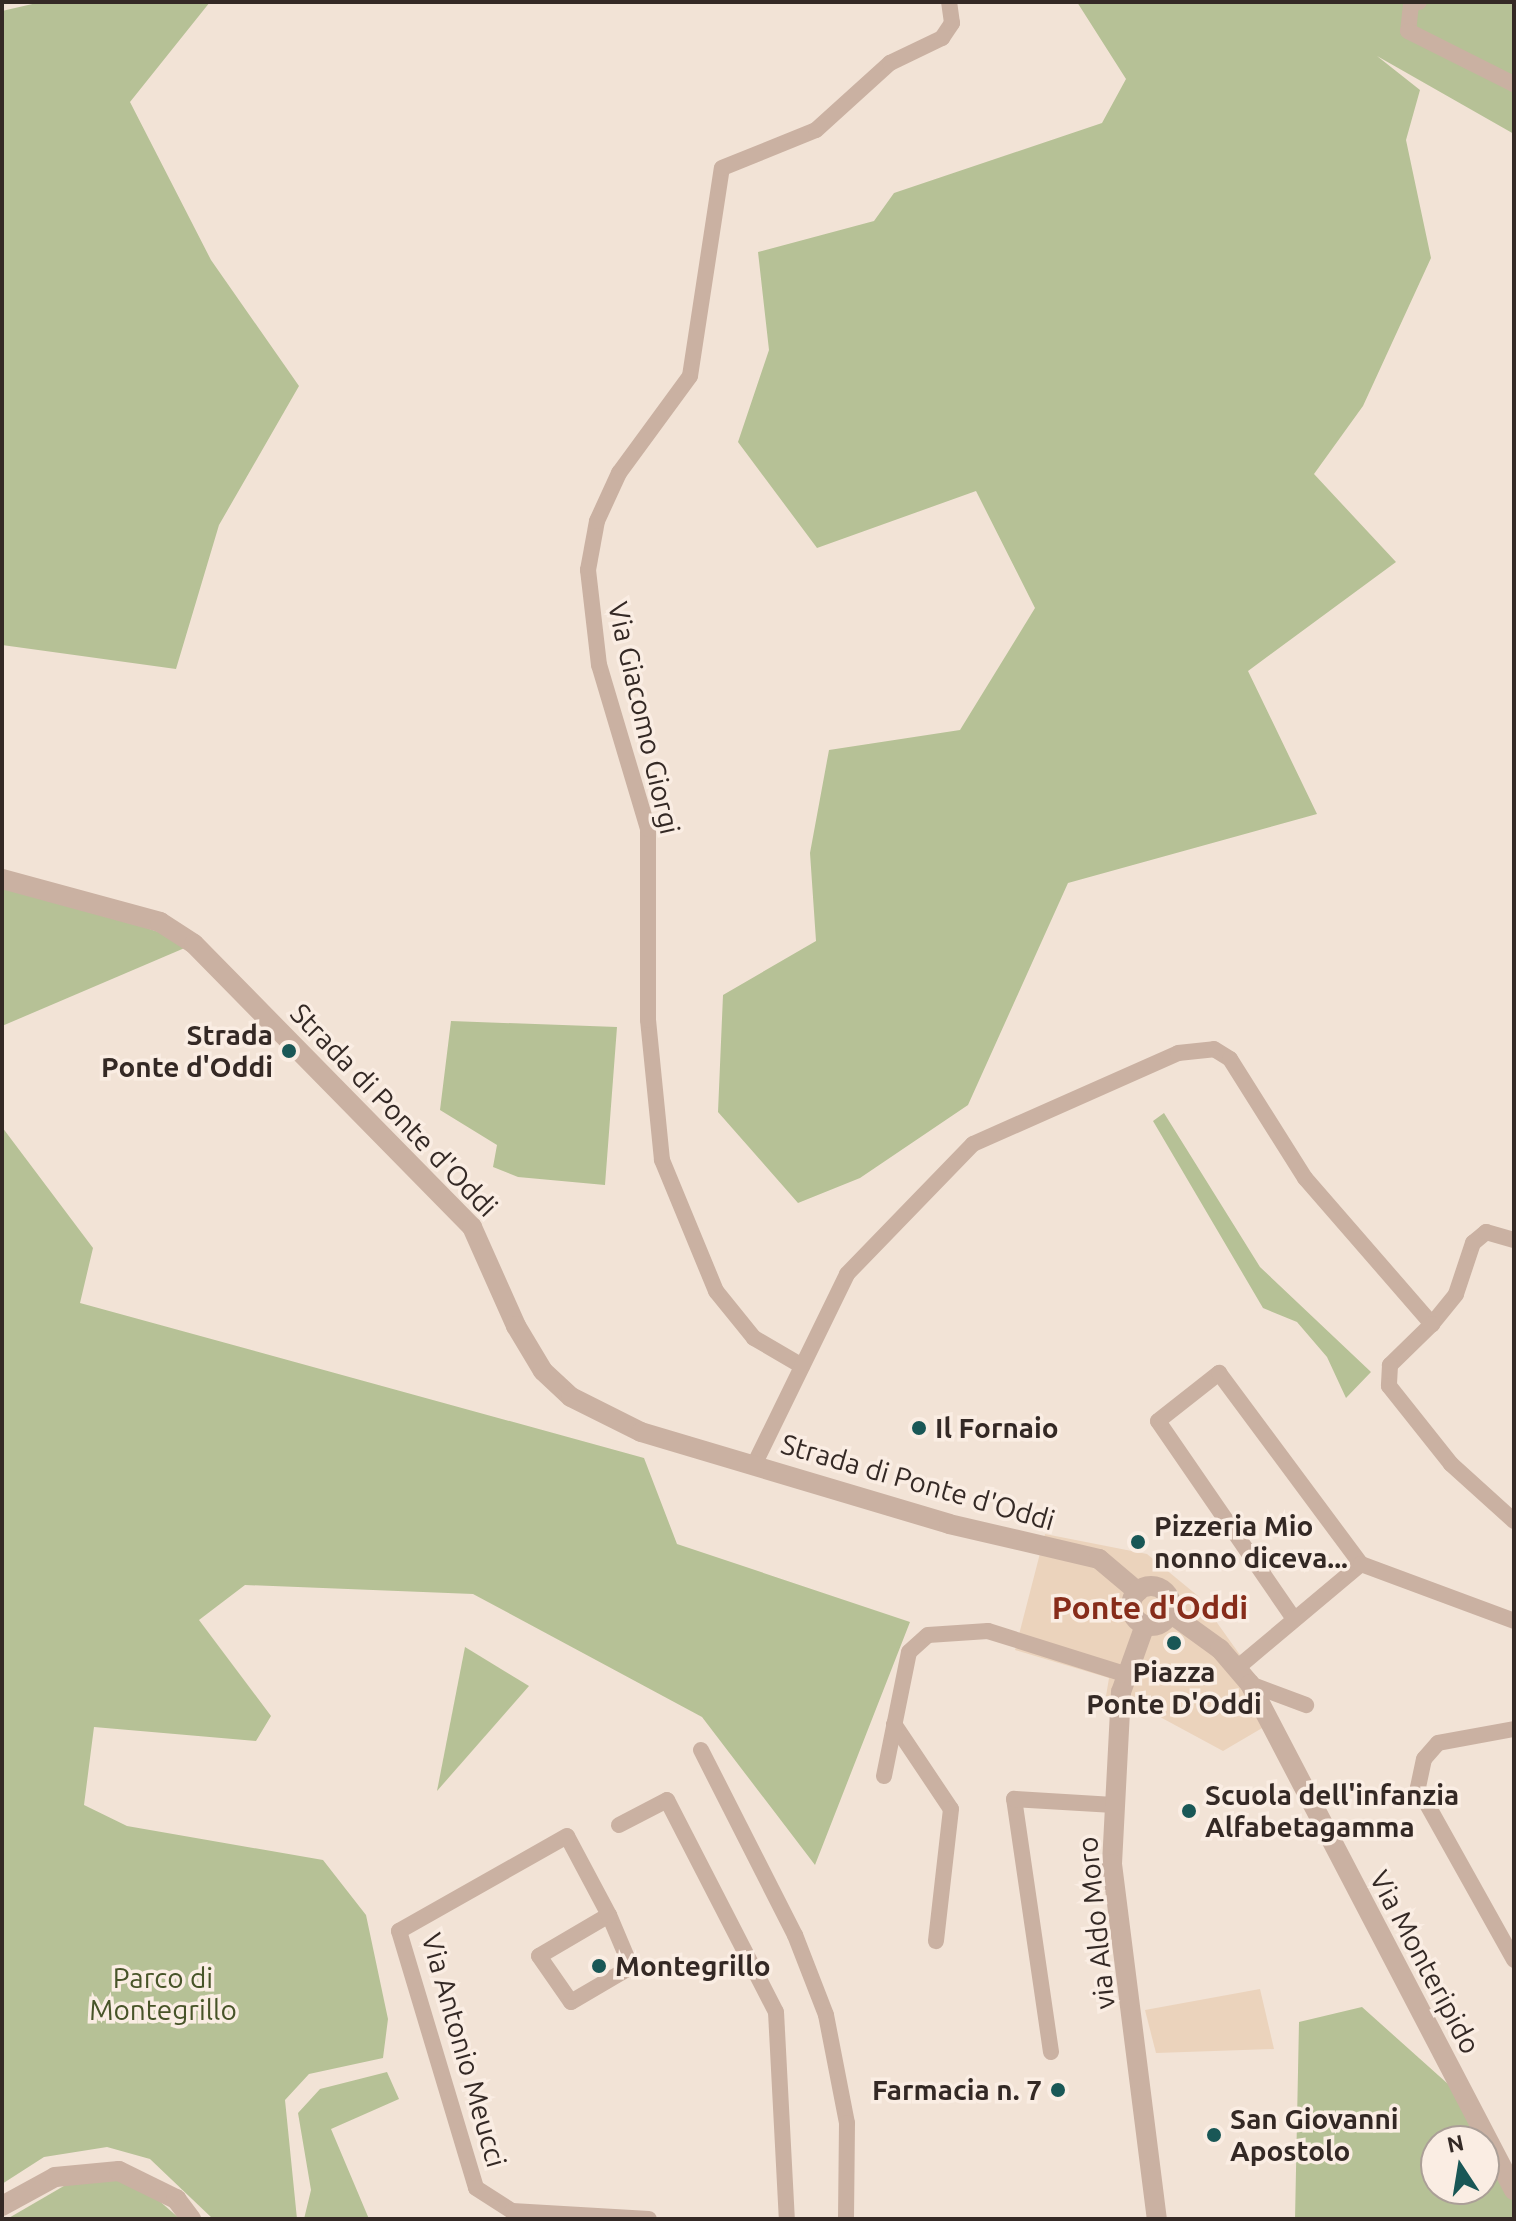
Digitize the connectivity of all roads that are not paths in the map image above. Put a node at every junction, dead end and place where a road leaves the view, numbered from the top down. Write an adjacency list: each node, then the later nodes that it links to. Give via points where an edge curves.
1 (949, 2): 7 (street, Via Giacomo Giorgi, via 952,23 942,38 890,63 816,130 722,168 690,376 619,473 597,521 588,570 599,665 648,829 648,1020 662,1160 716,1291 754,1338)
2 (1419, 2): 3 (street, via 1411,4 1408,31)
3 (1514, 84)
4 (2, 879): 8 (street, Strada di Ponte d'Oddi, via 88,898 180,933 472,1227 516,1326 543,1371 571,1397 641,1432)
5 (1514, 1240): 6 (street, via 1486,1232 1473,1243 1456,1294)
6 (1432, 1324): 7 (street, via 1305,1178 1230,1059 1214,1049 1178,1053 973,1144 847,1274); 9 (street, via 1390,1365 1389,1386 1451,1464)
7 (802, 1366): 8 (street)
8 (755, 1463): 11 (street, Strada di Ponte d'Oddi, via 949,1524 1099,1559)
9 (1514, 1521)
10 (1361, 1564): 13 (street); 13 (street, via 1219,1373 1158,1421); 14 (street)
11 (1138, 1592): 12 (street, Strada di Ponte d'Oddi, via 1164,1592); 15 (street, via 1131,1607)
12 (1170, 1613): 15 (street, via 1160,1624); 17 (street, Via Monteripido)
13 (1294, 1619): 17 (street)
14 (1514, 1621)
15 (1145, 1625): 16 (street, via Aldo Moro)
16 (1124, 1674): 19 (street, via 988,1631 951,1628 928,1635 909,1652); 23 (street, via Aldo Moro)
17 (1243, 1676): 18 (street); 29 (street, Via Monteripido)
18 (1306, 1705)
19 (894, 1724): 22 (street); 26 (street, via 951,1809)
20 (1514, 1729): 27 (street, via 1438,1743 1424,1759 1418,1788)
21 (701, 1750): 34 (street, via 795,1935 826,2015 847,2123)
22 (884, 1776)
23 (1114, 1805): 28 (street, via 1014,1799); 35 (street, via Aldo Moro, via 1112,1864)
24 (619, 1825): 33 (street, via 667,1800 776,2012)
25 (609, 1915): 25 (street, via 631,1967 571,2002 539,1956); 32 (street, Via Antonio Meucci, via 567,1836 399,1931 476,2188 512,2211)
26 (936, 1941)
27 (1514, 1960)
28 (1051, 2052)
29 (1514, 2190)
30 (2, 2206): 31 (street, via 55,2177 119,2171 176,2199)
31 (191, 2219)
32 (649, 2219)
33 (787, 2219)
34 (846, 2219)
35 (1157, 2219)

